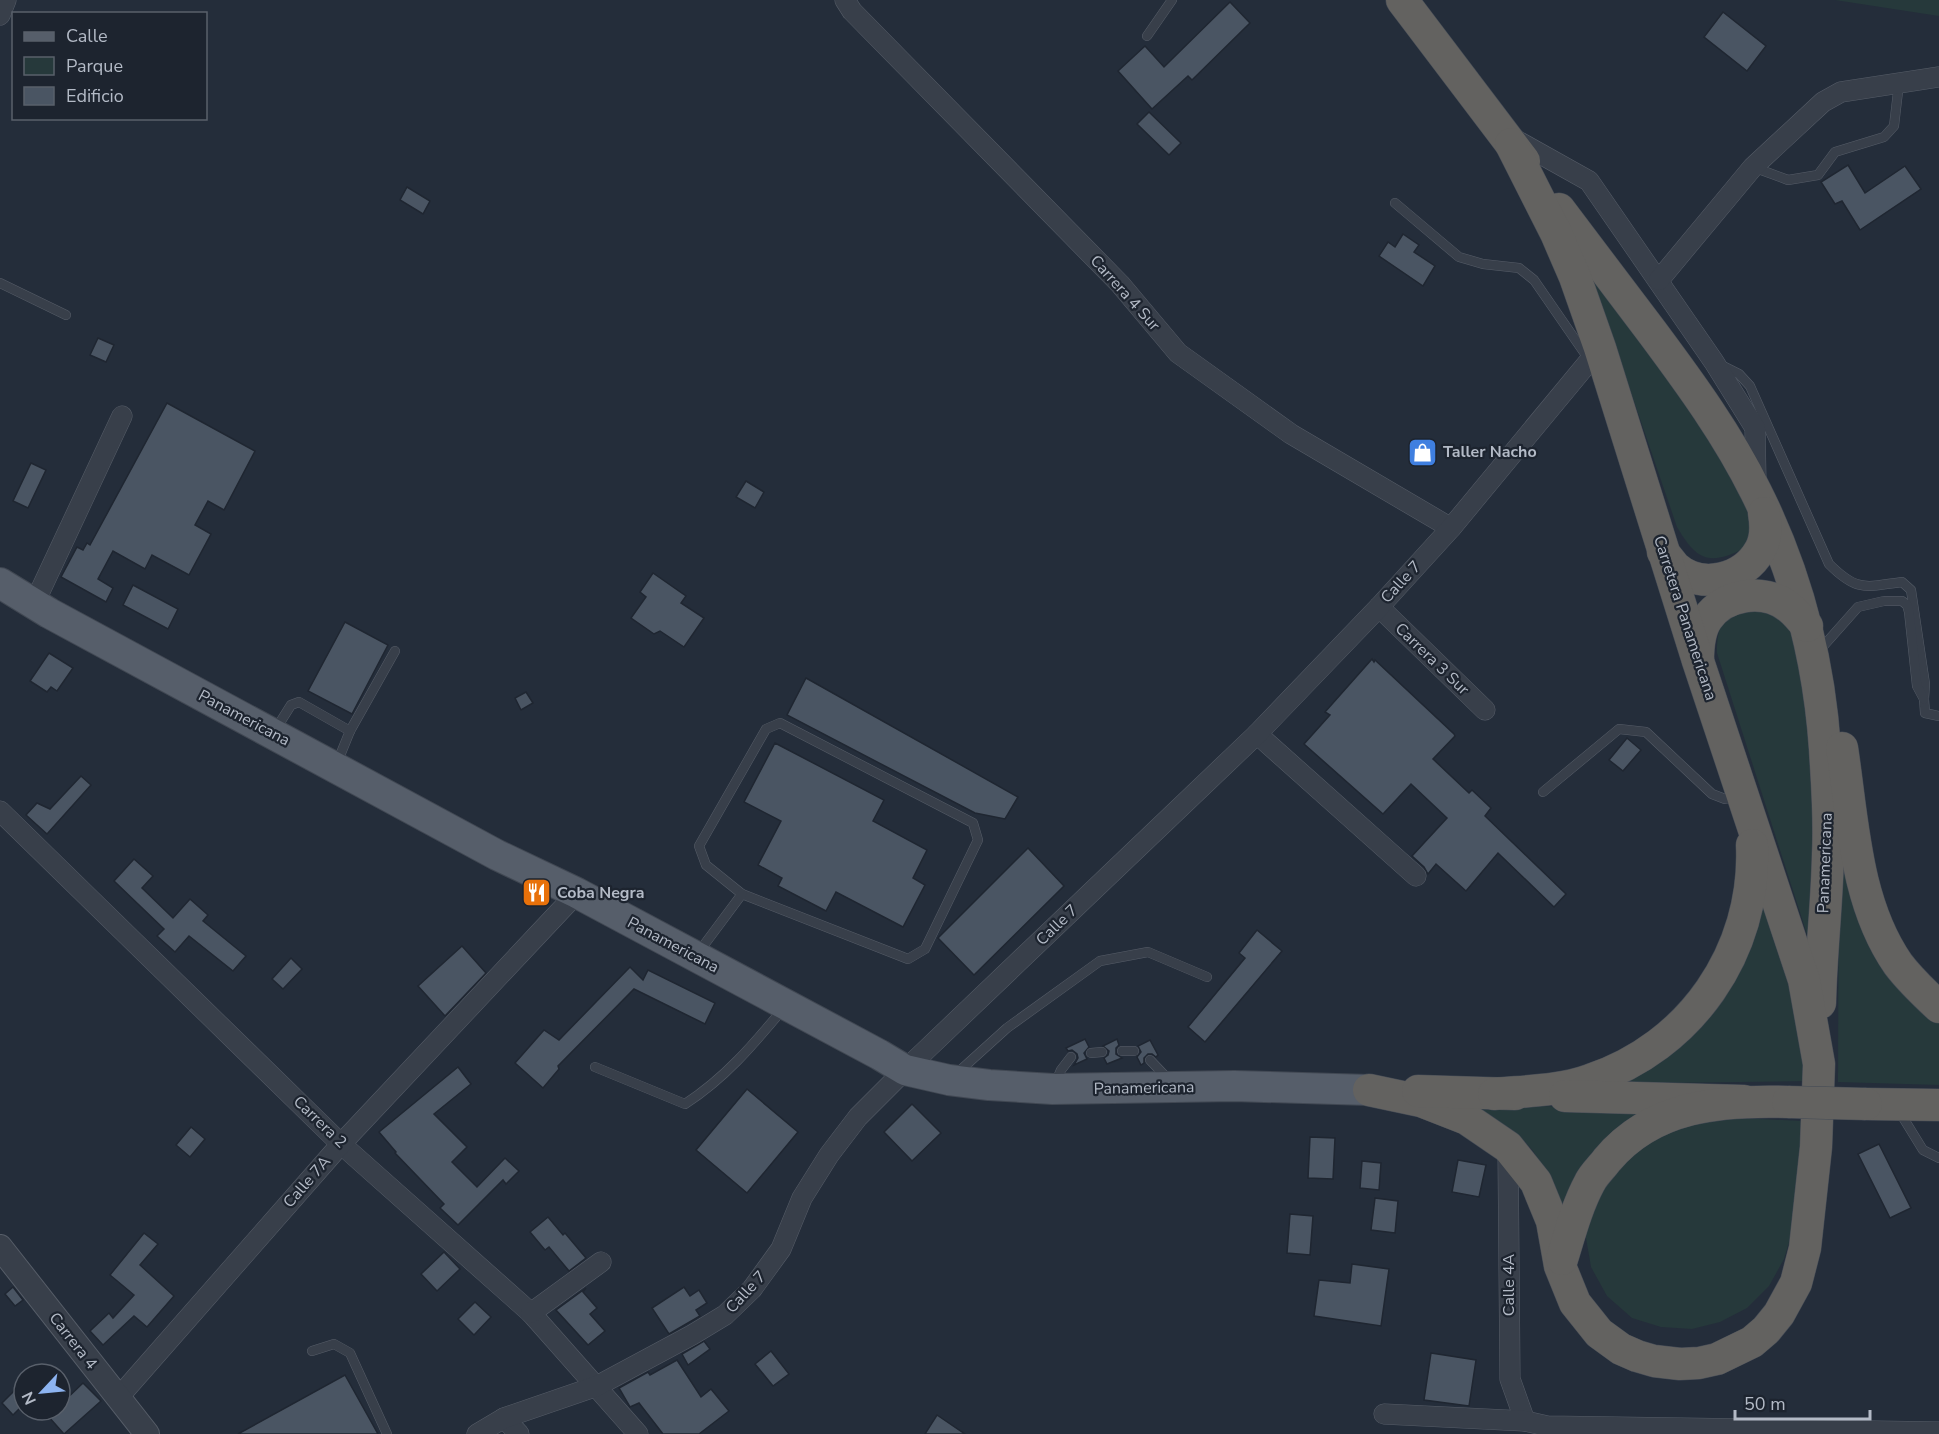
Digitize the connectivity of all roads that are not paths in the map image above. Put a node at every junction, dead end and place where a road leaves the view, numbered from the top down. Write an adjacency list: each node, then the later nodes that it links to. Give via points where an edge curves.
1 (6, 0): 5 (street)
2 (845, 0): 19 (street, Carrera 4 Sur, via 1120,284 1178,353 1292,434)
3 (1172, 0): 6 (lane)
4 (1402, 0): 9 (highway, Carretera Panamericana)
5 (0, 15)
6 (1147, 36)
7 (1939, 76): 8 (street)
8 (1899, 83): 10 (street, via 1841,92 1823,102); 10 (lane, via 1894,126 1884,137 1835,152 1818,175 1788,180)
9 (1506, 138): 12 (street, via 1589,181); 15 (highway, Carretera Panamericana, via 1575,277); 18 (highway, Carretera Panamericana, via 1695,391)
10 (1753, 167): 12 (street)
11 (1395, 203): 15 (lane, via 1459,258 1519,268)
12 (1659, 280): 16 (street)
13 (0, 283): 14 (lane)
14 (66, 315)
15 (1595, 355): 19 (street, Calle 7); 20 (highway, Carretera Panamericana)
16 (1714, 362): 18 (street, via 1755,429); 28 (lane, via 1739,374 1750,386 1828,564 1856,586 1902,582 1911,590 1925,684)
17 (122, 416): 22 (street)
18 (1760, 500): 20 (highway, via 1767,529 1761,548 1750,565 1733,576 1714,580 1694,577 1676,568); 24 (highway, Carretera Panamericana)
19 (1451, 528): 23 (street, Calle 7)
20 (1663, 552): 27 (highway, Carretera Panamericana)
21 (0, 583): 22 (main road, Panamericana)
22 (34, 604): 32 (main road, Panamericana)
23 (1379, 607): 29 (street, Carrera 3 Sur); 33 (street, Calle 7)
24 (1807, 626): 26 (highway, Carretera Panamericana); 27 (highway, via 1787,606 1767,596 1745,595 1724,603 1707,619 1698,639)
25 (395, 651): 31 (lane)
26 (1814, 660): 28 (lane, via 1858,607 1902,601 1909,612 1917,686); 44 (highway, via 1829,691 1840,733 1866,894 1898,963); 51 (highway, Panamericana, via 1825,748 1828,852)
27 (1698, 662): 36 (highway, Carretera Panamericana)
28 (1923, 699): 30 (lane, via 1925,713)
29 (1485, 710)
30 (1939, 716)
31 (350, 731): 32 (lane, via 299,702 291,705); 34 (lane)
32 (272, 734): 34 (main road, Panamericana)
33 (1257, 734): 38 (street); 53 (street, Calle 7)
34 (335, 767): 39 (main road, Panamericana, via 497,855)
35 (1543, 792): 36 (lane, via 1619,729 1646,732 1712,794)
36 (1747, 808): 51 (highway, Carretera Panamericana, via 1804,980); 58 (highway, via 1754,868 1746,916 1730,960 1704,1000 1671,1035 1632,1062 1589,1081)
37 (0, 811): 62 (street, Carrera 2)
38 (1416, 876)
39 (577, 893): 41 (main road, Panamericana); 62 (street, Calle 7A)
40 (742, 894): 40 (lane, via 706,865 699,846 766,729 780,723 974,823 978,840 925,949 908,959); 41 (lane)
41 (695, 957): 43 (main road, Panamericana)
42 (1207, 977): 54 (lane, via 1148,952 1100,961 1007,1028)
43 (786, 1005): 52 (lane, via 745,1055 685,1104); 53 (main road, Panamericana)
44 (1939, 1007)
45 (1134, 1051): 47 (lane)
46 (1102, 1052): 48 (lane)
47 (1122, 1052)
48 (1091, 1053)
49 (1071, 1057): 56 (lane)
50 (1150, 1060): 55 (lane)
51 (1819, 1064): 67 (highway, Carretera Panamericana, via 1816,1147 1805,1248 1796,1283 1779,1314 1752,1341 1717,1359 1699,1363 1680,1364 1637,1356 1599,1333 1575,1303)
52 (594, 1067)
53 (905, 1070): 54 (main road, Panamericana); 70 (street, Calle 7, via 858,1117 829,1155 802,1198 781,1249 752,1290 725,1315)
54 (949, 1080): 56 (main road, Panamericana)
55 (1175, 1088): 56 (main road, Panamericana); 57 (main road, Panamericana)
56 (1053, 1089)
57 (1369, 1090): 58 (highway, Panamericana); 63 (highway, Panamericana, via 1421,1101 1467,1119)
58 (1494, 1094): 59 (highway, Panamericana)
59 (1744, 1101): 60 (highway, bridge); 67 (highway, via 1699,1107 1656,1120 1619,1145 1591,1180 1573,1221)
60 (1880, 1104): 61 (highway); 64 (lane, via 1923,1150)
61 (1939, 1105)
62 (342, 1144): 68 (street, Carrera 2); 71 (street, Calle 7A)
63 (1508, 1147): 67 (highway, Panamericana, via 1536,1182 1552,1221); 74 (street, Calle 4A, via 1510,1379)
64 (1939, 1158)
65 (0, 1247): 71 (street, Carrera 4)
66 (602, 1262): 68 (street)
67 (1560, 1266)
68 (531, 1313): 70 (street, Carrera 2)
69 (312, 1351): 78 (lane, via 334,1344 350,1353)
70 (597, 1386): 73 (street, Calle 7); 81 (street, Carrera 2)
71 (118, 1398): 77 (street, Carrera 4)
72 (1384, 1414): 74 (street)
73 (504, 1418): 79 (street, Calle 7); 80 (street)
74 (1525, 1421): 76 (street, via 1547,1426)
75 (1939, 1432): 76 (street)
76 (1887, 1433)
77 (147, 1434)
78 (387, 1434)
79 (477, 1434)
80 (519, 1434)
81 (639, 1434)

